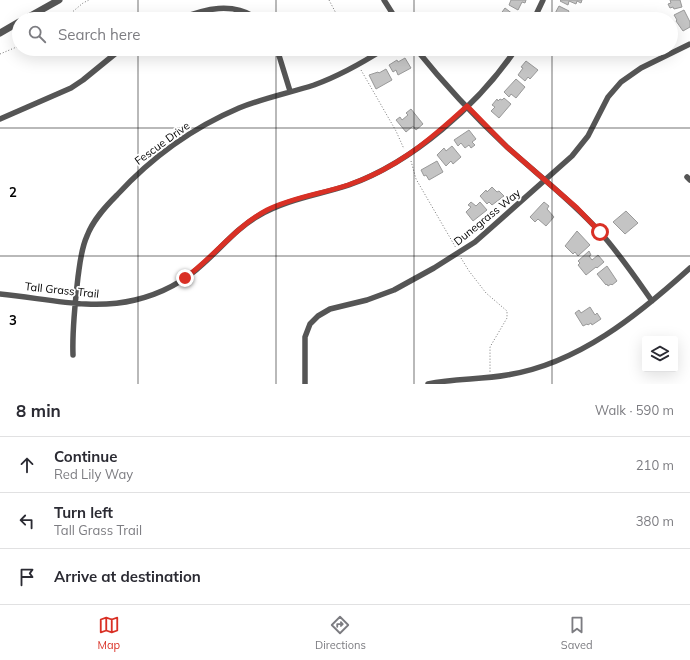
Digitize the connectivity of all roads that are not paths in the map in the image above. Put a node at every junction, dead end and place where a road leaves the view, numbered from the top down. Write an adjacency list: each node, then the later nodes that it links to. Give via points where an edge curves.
1 (59, 0): 4 (street)
2 (384, 0): 7 (street)
3 (543, 0): 8 (street)
4 (38, 12)
5 (202, 12): 6 (street, via 226,7)
6 (247, 12)
7 (392, 12)
8 (537, 12)
9 (12, 26): 10 (street)
10 (0, 33)
11 (690, 44): 12 (street, Dunegrass Way)
12 (678, 50)
13 (112, 56): 21 (street, via 71,88)
14 (279, 56): 19 (street)
15 (373, 56): 19 (street, Fescue Drive, via 325,81)
16 (422, 56): 20 (street)
17 (511, 56): 20 (street, Tall Grass Trail, via 492,81)
18 (666, 56): 22 (street, Dunegrass Way, via 621,82 608,97 579,149)
19 (290, 91): 26 (street, Fescue Drive, via 239,108 200,128 158,156 126,184 101,213 86,238)
20 (467, 106): 22 (street); 26 (street, Tall Grass Trail, via 408,156 385,169 334,190 294,199 246,223 194,272 177,283 138,299 115,304)
21 (0, 119)
22 (545, 181): 25 (street, via 600,232); 28 (street, Dunegrass Way, via 485,234 458,254 394,290 330,309 318,316 310,324 305,337)
23 (690, 268): 25 (street)
24 (0, 294): 26 (street, Tall Grass Trail)
25 (652, 301): 29 (street, via 598,340 576,352 528,371)
26 (75, 303): 27 (street, Fescue Drive)
27 (73, 355)
28 (305, 384)
29 (428, 384)

